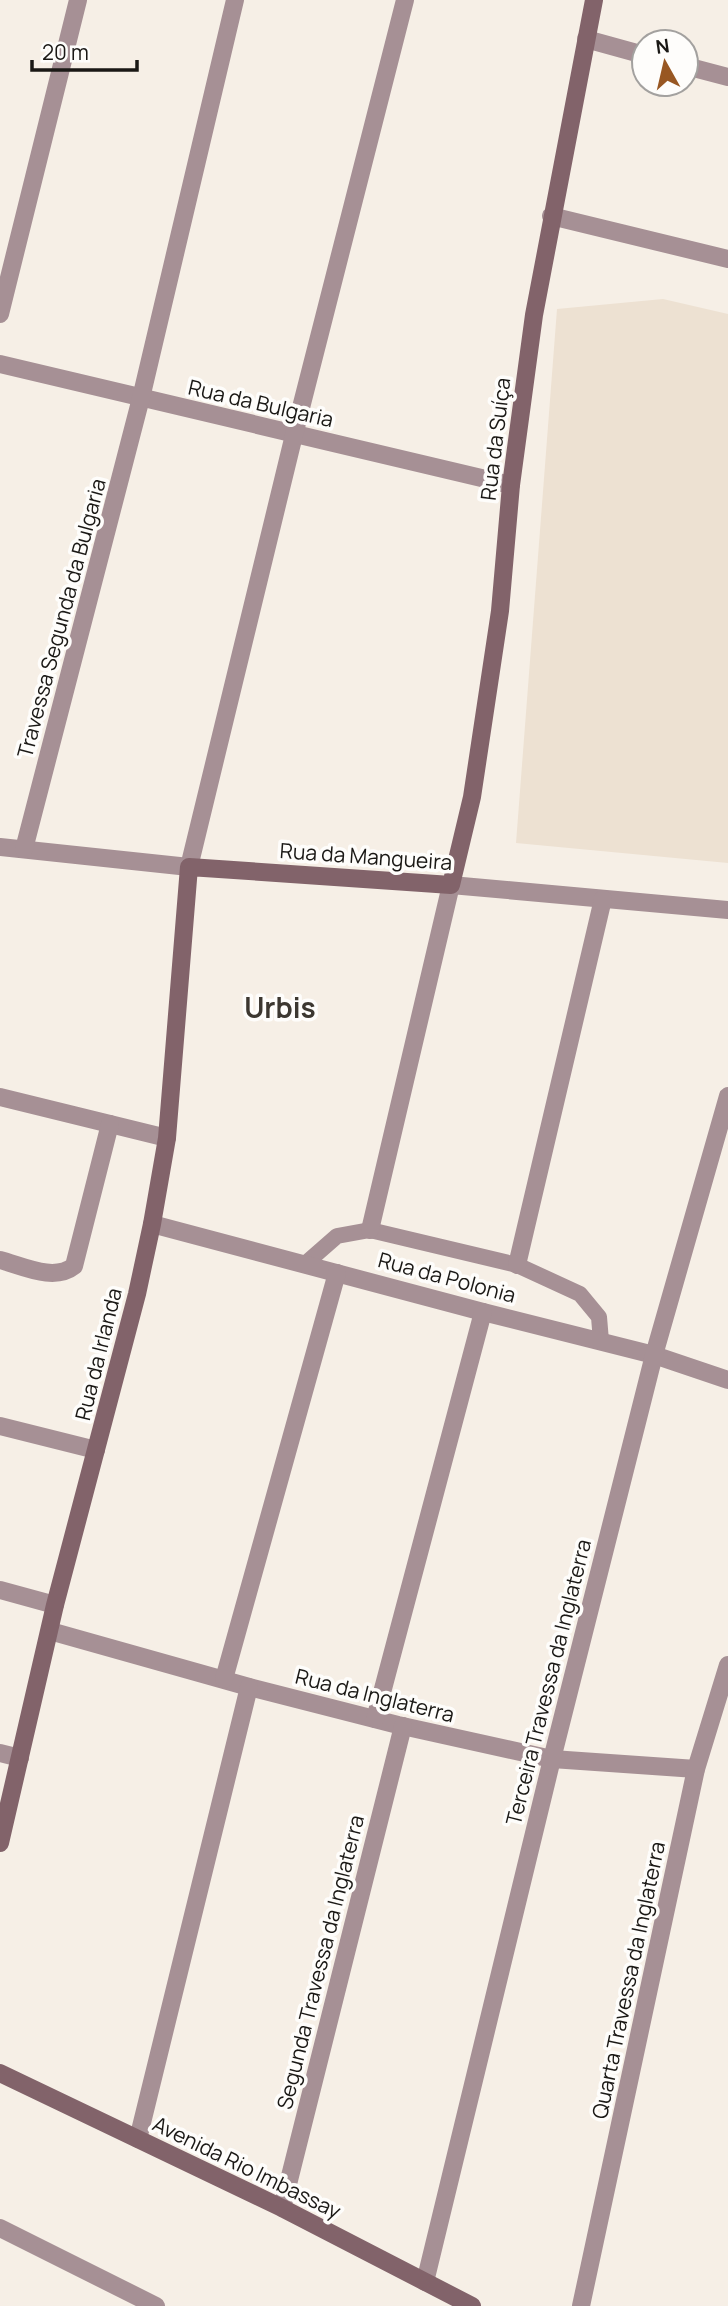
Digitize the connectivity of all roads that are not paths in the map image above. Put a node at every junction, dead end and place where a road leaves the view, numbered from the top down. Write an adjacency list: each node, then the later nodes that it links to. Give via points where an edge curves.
1 (78, 0): 11 (street)
2 (235, 0): 13 (street, Travessa Segunda da Bulgaria)
3 (405, 0): 14 (street)
4 (594, 0): 5 (street, Rua da Suíça)
5 (586, 40): 6 (street); 9 (street, Rua da Suíça)
6 (630, 51)
7 (700, 70): 8 (street)
8 (728, 77)
9 (551, 216): 10 (street); 15 (street, Rua da Suíça)
10 (728, 260)
11 (0, 314)
12 (0, 364): 13 (street, Rua da Bulgaria)
13 (141, 398): 14 (street, Rua da Bulgaria); 17 (street, Travessa Segunda da Bulgaria)
14 (294, 435): 15 (street, Rua da Bulgaria); 18 (street)
15 (511, 485): 19 (street, Rua da Suíça, via 500,611 474,786)
16 (0, 847): 17 (street, Rua da Mangueira)
17 (24, 849): 18 (street, Rua da Mangueira)
18 (189, 867): 19 (street, Rua da Mangueira); 25 (street, Rua da Irlanda)
19 (451, 885): 20 (street, Rua da Mangueira); 27 (street)
20 (603, 899): 21 (street, Rua da Mangueira); 30 (street)
21 (728, 910)
22 (728, 1096): 34 (street, Terceira Travessa da Inglaterra)
23 (0, 1097): 24 (street)
24 (110, 1124): 25 (street); 28 (street, via 74,1266 55,1274)
25 (167, 1138): 26 (street, Rua da Irlanda)
26 (152, 1224): 29 (street, Rua da Polonia); 37 (street, Rua da Irlanda)
27 (370, 1230): 29 (lane, via 337,1236); 30 (lane)
28 (0, 1260)
29 (305, 1264): 31 (street, Rua da Polonia)
30 (517, 1265): 33 (lane, via 580,1294 599,1317)
31 (337, 1273): 32 (street, Rua da Polonia); 42 (street)
32 (483, 1312): 33 (street, Rua da Polonia); 44 (street)
33 (601, 1341): 34 (street, Rua da Polonia)
34 (654, 1355): 35 (street, Rua da Polonia); 48 (street, Terceira Travessa da Inglaterra)
35 (728, 1380)
36 (0, 1426): 37 (street)
37 (96, 1450): 39 (street, Rua da Irlanda)
38 (0, 1590): 39 (street)
39 (55, 1605): 40 (street, Rua da Irlanda)
40 (50, 1631): 42 (street, Rua da Inglaterra); 47 (street, Rua da Irlanda)
41 (728, 1665): 49 (street, Quarta Travessa da Inglaterra)
42 (224, 1679): 43 (street, Rua da Inglaterra)
43 (249, 1687): 44 (street, Rua da Inglaterra); 52 (street)
44 (375, 1719): 45 (street, Rua da Inglaterra)
45 (403, 1726): 48 (street, Rua da Inglaterra); 53 (street, Segunda Travessa da Inglaterra)
46 (0, 1752): 47 (street)
47 (20, 1758): 50 (street, Rua da Irlanda)
48 (552, 1759): 49 (street, Rua da Inglaterra); 55 (street, Terceira Travessa da Inglaterra)
49 (696, 1769): 58 (street, Quarta Travessa da Inglaterra)
50 (0, 1843)
51 (0, 2073): 52 (street, Avenida Rio Imbassay)
52 (138, 2139): 53 (street, Avenida Rio Imbassay)
53 (282, 2208): 55 (street, Avenida Rio Imbassay)
54 (0, 2228): 56 (street)
55 (425, 2282): 57 (street, Avenida Rio Imbassay)
56 (156, 2306)
57 (472, 2306)
58 (581, 2306)

